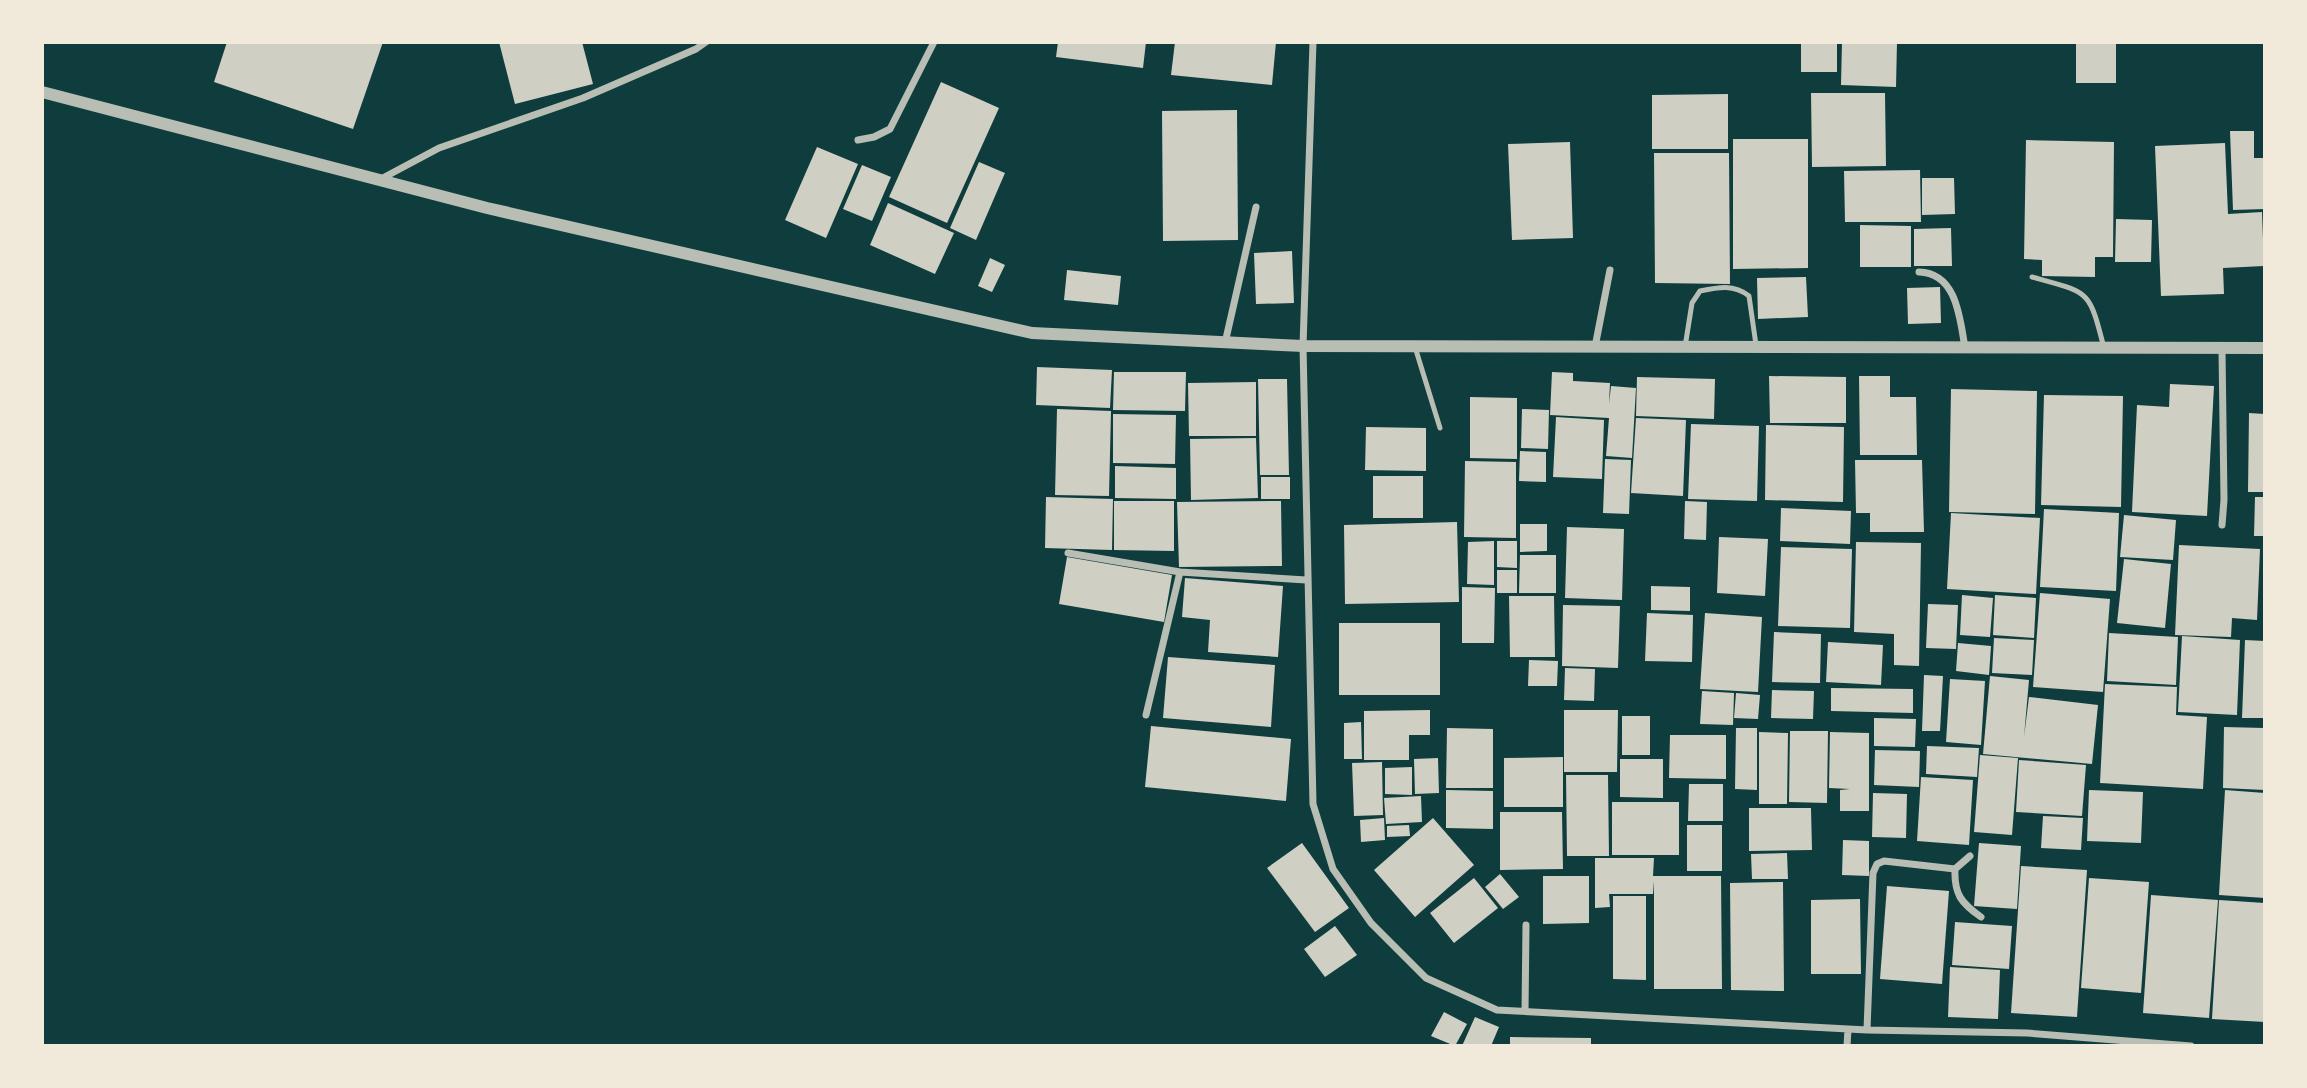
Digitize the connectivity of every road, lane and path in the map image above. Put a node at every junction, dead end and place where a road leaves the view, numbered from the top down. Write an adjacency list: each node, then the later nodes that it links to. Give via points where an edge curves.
1 (706, 42): 6 (street, via 583,98 439,148)
2 (934, 42): 5 (street, via 890,129)
3 (1313, 42): 12 (street)
4 (42, 92): 6 (street)
5 (858, 139)
6 (379, 180): 11 (street, via 1032,333)
7 (1256, 207): 11 (street)
8 (1610, 270): 14 (street)
9 (1919, 272): 17 (street, via 1930,272 1945,283 1957,304)
10 (2032, 277): 18 (lane, via 2077,289 2093,305)
11 (1224, 344): 12 (street)
12 (1303, 346): 13 (street); 25 (street)
13 (1415, 346): 14 (street); 21 (lane)
14 (1595, 347): 15 (street)
15 (1685, 347): 16 (street); 16 (lane, via 1692,303 1700,291 1719,287 1738,288 1749,296)
16 (1756, 348): 17 (street)
17 (1965, 348): 18 (street)
18 (2104, 348): 20 (street)
19 (2265, 348): 20 (street)
20 (2222, 349): 22 (street)
21 (1440, 428)
22 (2222, 525)
23 (1068, 553): 24 (street)
24 (1180, 572): 25 (street); 26 (street)
25 (1306, 580): 31 (street, via 1313,804 1333,869 1371,923 1426,978 1497,1010)
26 (1146, 715)
27 (1970, 856): 28 (street)
28 (1955, 869): 29 (street, via 1955,890 1964,905); 33 (street, via 1877,864)
29 (1981, 917)
30 (1526, 925): 31 (street)
31 (1525, 1012): 32 (street)
32 (1848, 1029): 33 (street); 34 (street)
33 (1867, 1030): 35 (street, via 2027,1033)
34 (1847, 1046)
35 (2191, 1046)

